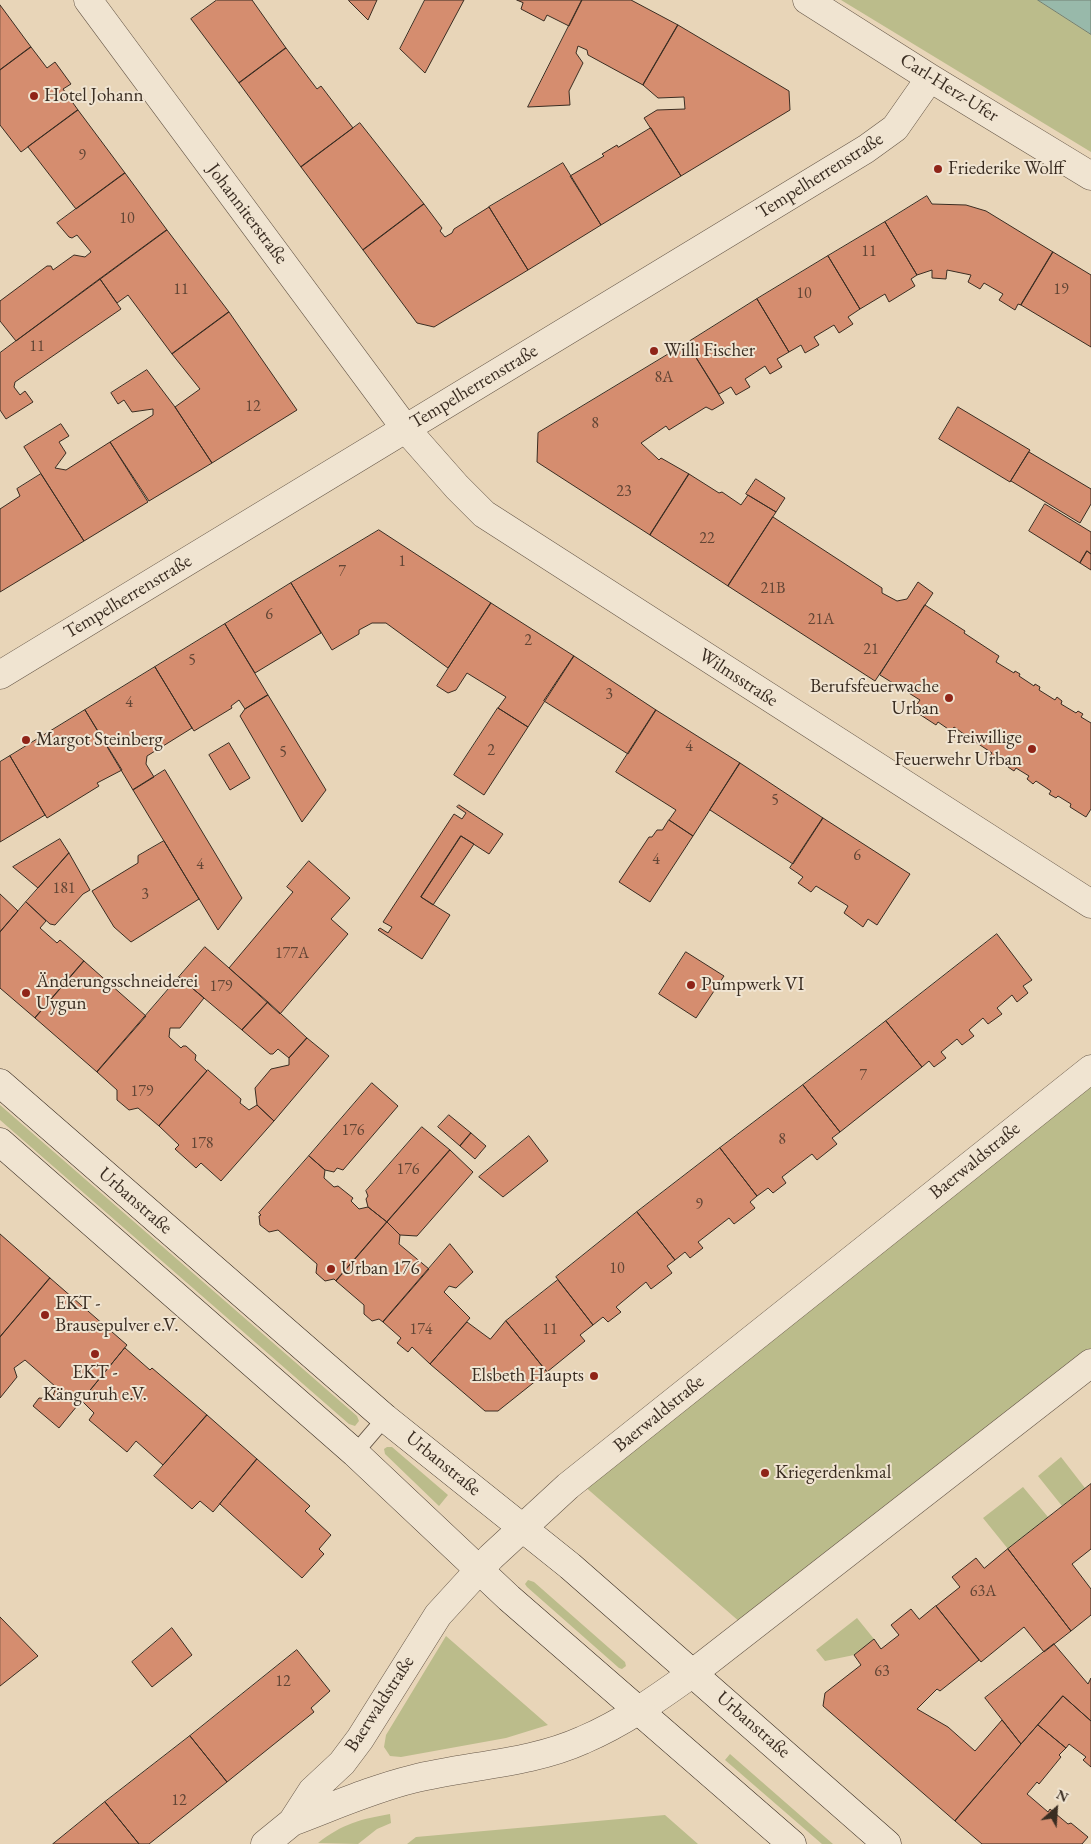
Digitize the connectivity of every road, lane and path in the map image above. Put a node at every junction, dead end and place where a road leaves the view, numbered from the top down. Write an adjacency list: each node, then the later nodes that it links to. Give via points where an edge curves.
1 (88, 0): 5 (street, Johanniterstraße)
2 (808, 0): 3 (street, Carl-Herz-Ufer)
3 (930, 78): 4 (street, Carl-Herz-Ufer); 5 (street, Tempelherrenstraße, via 894,128 866,149)
4 (1091, 176)
5 (405, 428): 6 (street, Tempelherrenstraße); 7 (street, Wilmsstraße, via 484,514)
6 (0, 675)
7 (1091, 904)
8 (1091, 1069): 14 (street, Baerwaldstraße, via 568,1486)
9 (0, 1083): 12 (street, Urbanstraße)
10 (0, 1142): 13 (street)
11 (1091, 1363): 16 (street, Baerwaldstraße)
12 (385, 1418): 13 (lane); 14 (street, Urbanstraße)
13 (355, 1453): 15 (street)
14 (522, 1528): 15 (street, Baerwaldstraße); 16 (street, Urbanstraße)
15 (479, 1570): 17 (street); 18 (street, Baerwaldstraße, via 438,1615 360,1739 312,1791)
16 (693, 1673): 17 (street, Baerwaldstraße); 21 (street, Urbanstraße)
17 (639, 1711): 18 (street, Baerwaldstraße, via 565,1746 524,1758 413,1779); 20 (street)
18 (292, 1822): 19 (street, Baerwaldstraße)
19 (265, 1844)
20 (792, 1844)
21 (887, 1844)

